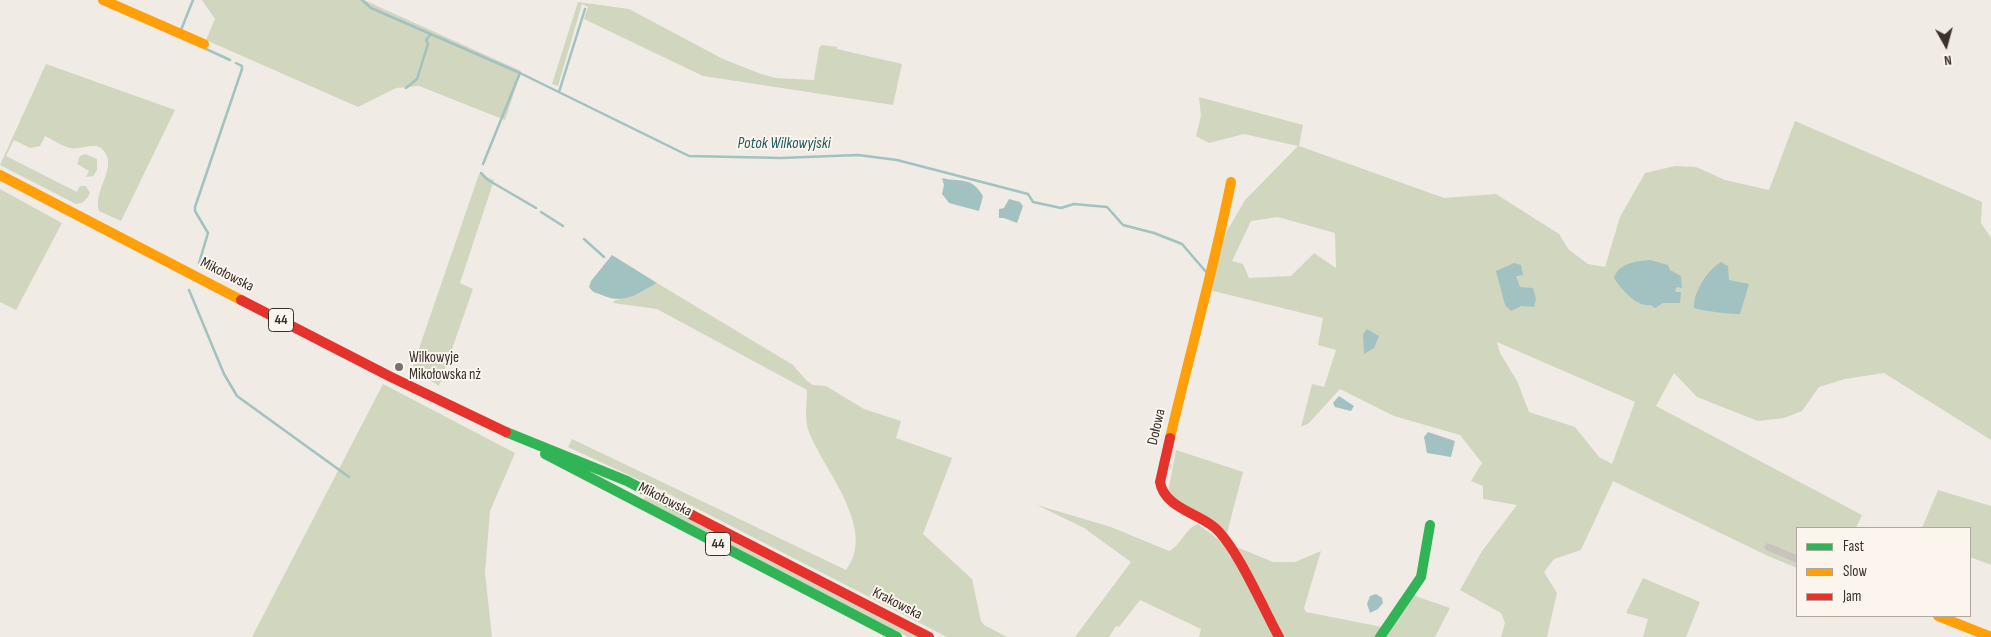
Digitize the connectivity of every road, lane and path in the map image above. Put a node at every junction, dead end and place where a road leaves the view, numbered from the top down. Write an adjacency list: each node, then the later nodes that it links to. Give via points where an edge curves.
1 (103, 0): 2 (main road)
2 (204, 44)
3 (0, 175): 5 (main road, Mikołowska / 44, via 391,377)
4 (1231, 182): 14 (main road, Dołowa, via 1217,255 1191,346 1160,489 1166,498 1214,527 1227,541)
5 (523, 440): 9 (main road, Mikołowska / 44, via 627,481); 10 (main road, Mikołowska / 44)
6 (1430, 525): 15 (main road, via 1421,576)
7 (1768, 547): 8 (street)
8 (1796, 559)
9 (852, 597): 13 (main road, Krakowska / 44)
10 (849, 612): 12 (main road, Krakowska / 44)
11 (1941, 617): 16 (main road)
12 (897, 637)
13 (929, 637)
14 (1279, 637)
15 (1380, 637)
16 (1991, 637)

